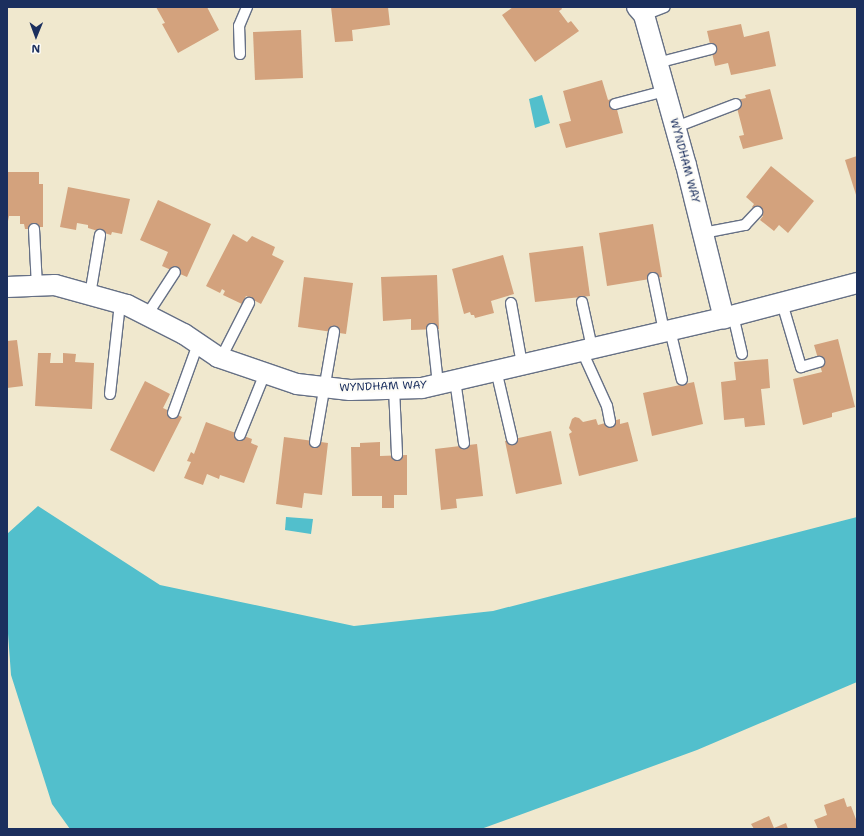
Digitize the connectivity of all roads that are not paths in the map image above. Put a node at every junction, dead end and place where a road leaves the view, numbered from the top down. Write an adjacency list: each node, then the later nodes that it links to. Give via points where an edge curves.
1 (247, 7): 5 (lane, via 239,26)
2 (665, 7): 3 (lane)
3 (641, 11): 6 (street, WYNDHAM WAY)
4 (711, 49): 6 (lane)
5 (240, 54)
6 (658, 63): 7 (street, WYNDHAM WAY)
7 (665, 91): 8 (lane); 10 (street, WYNDHAM WAY)
8 (615, 104)
9 (736, 104): 10 (lane)
10 (676, 127): 13 (street, WYNDHAM WAY)
11 (757, 212): 13 (lane, via 745,225)
12 (34, 229): 18 (lane)
13 (703, 233): 27 (street, WYNDHAM WAY)
14 (100, 235): 20 (lane)
15 (175, 272): 26 (lane)
16 (653, 278): 29 (lane)
17 (854, 284): 25 (street, WYNDHAM WAY)
18 (37, 286): 19 (street, WYNDHAM WAY); 20 (street, WYNDHAM WAY, via 55,285)
19 (7, 287)
20 (90, 295): 22 (street, WYNDHAM WAY)
21 (582, 302): 32 (lane)
22 (120, 303): 26 (street, WYNDHAM WAY); 43 (lane)
23 (250, 303): 34 (lane)
24 (511, 303): 36 (lane)
25 (782, 303): 27 (street, WYNDHAM WAY); 35 (lane, via 801,367)
26 (147, 315): 31 (street, WYNDHAM WAY)
27 (729, 316): 29 (street, WYNDHAM WAY); 33 (lane)
28 (432, 329): 40 (lane)
29 (667, 331): 32 (street, WYNDHAM WAY); 39 (lane)
30 (334, 332): 41 (lane)
31 (198, 344): 34 (street, WYNDHAM WAY); 44 (lane)
32 (587, 349): 36 (street, WYNDHAM WAY); 45 (lane)
33 (742, 354)
34 (221, 358): 38 (street, WYNDHAM WAY)
35 (819, 362)
36 (522, 364): 37 (street, WYNDHAM WAY)
37 (496, 370): 40 (street, WYNDHAM WAY); 47 (lane)
38 (265, 373): 41 (street, WYNDHAM WAY, via 297,384); 46 (lane)
39 (682, 380)
40 (447, 382): 42 (street, WYNDHAM WAY, via 422,388); 49 (lane)
41 (324, 387): 42 (street, WYNDHAM WAY, via 350,390); 48 (lane)
42 (394, 388): 50 (lane)
43 (110, 394)
44 (173, 413)
45 (610, 422)
46 (240, 435)
47 (512, 439)
48 (316, 442)
49 (464, 442)
50 (397, 455)

